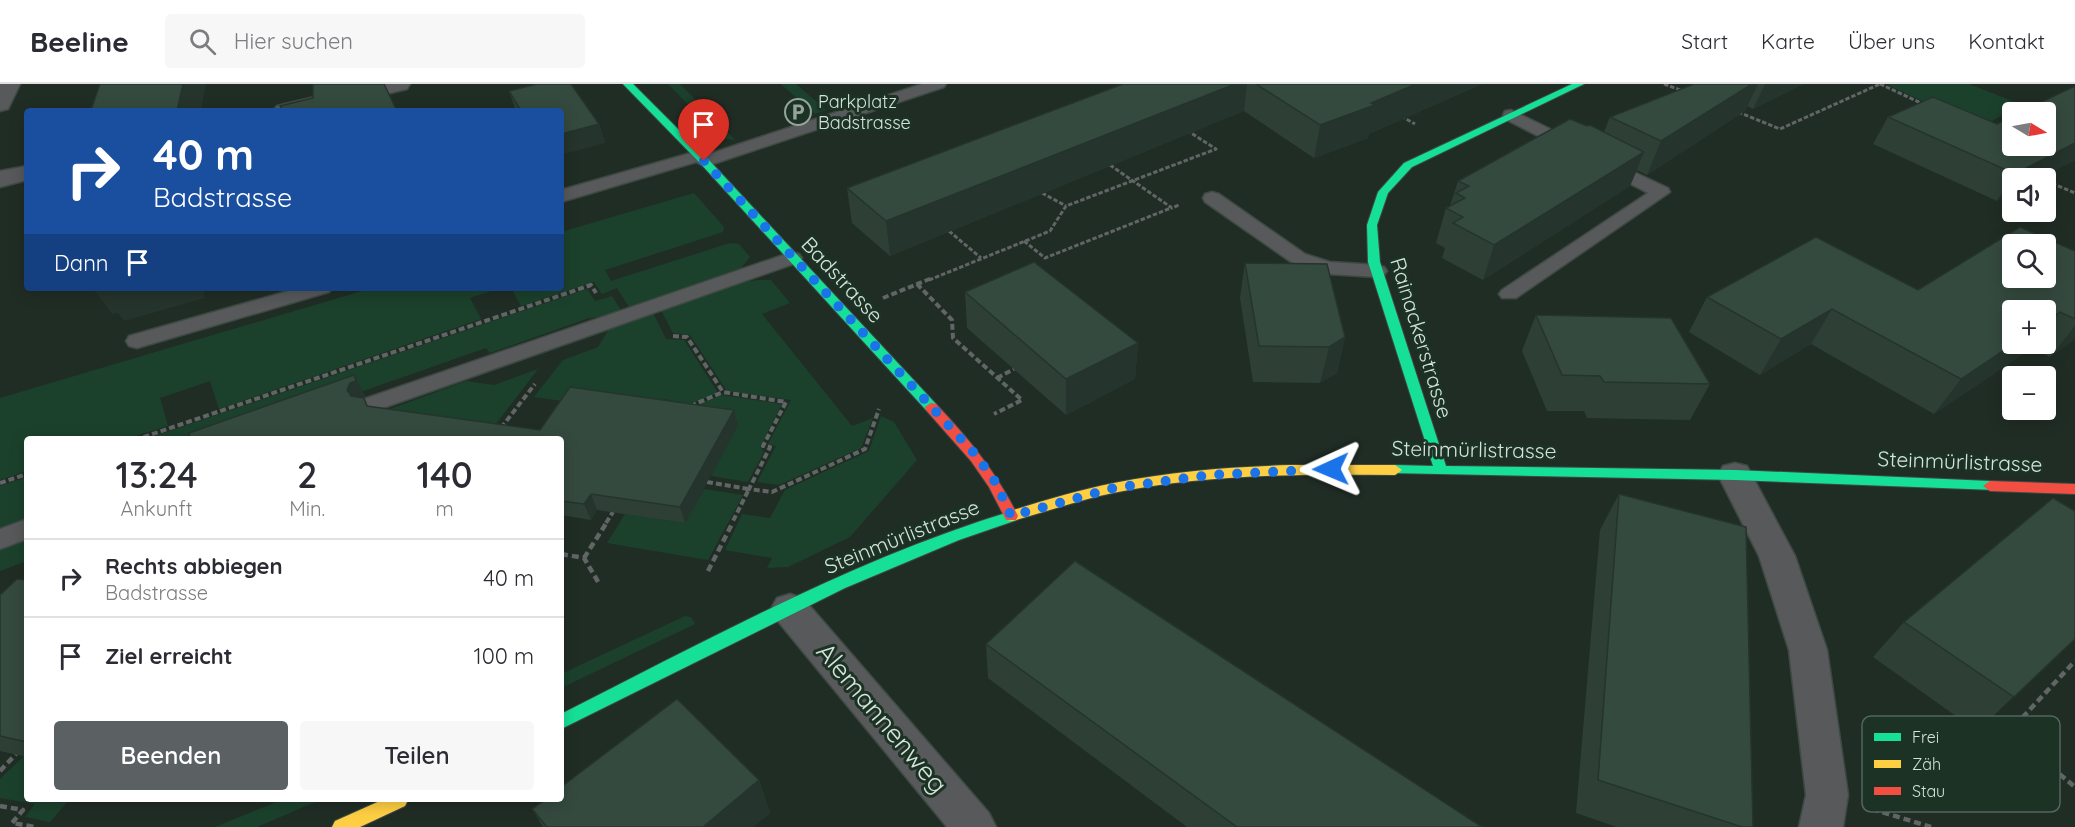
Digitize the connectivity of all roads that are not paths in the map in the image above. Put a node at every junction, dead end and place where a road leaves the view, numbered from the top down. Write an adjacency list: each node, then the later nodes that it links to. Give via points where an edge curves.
1 (9, 84): 6 (street)
2 (399, 84): 7 (street)
3 (628, 84): 9 (street, Badstrasse)
4 (938, 84): 9 (lane)
5 (1579, 84): 8 (street, Rainackerstrasse)
6 (0, 104)
7 (298, 108)
8 (1511, 115): 15 (street, Rainackerstrasse, via 1408,165 1383,192 1372,225); 17 (lane, via 1661,192)
9 (701, 158): 12 (lane); 14 (street, Badstrasse)
10 (24, 173): 11 (street)
11 (0, 179)
12 (564, 195)
13 (1212, 198): 15 (lane, via 1298,258 1328,268)
14 (792, 258): 19 (lane); 23 (street, Badstrasse, via 956,433 996,483)
15 (1377, 272): 20 (street, Rainackerstrasse)
16 (312, 291): 18 (lane)
17 (1509, 294)
18 (137, 341)
19 (369, 405)
20 (1441, 470): 21 (street, Steinmürlistrasse); 23 (street, Steinmürlistrasse, via 1309,469 1210,475 1114,488)
21 (1735, 475): 22 (street, Steinmürlistrasse); 29 (street, via 1777,556 1808,650 1819,727)
22 (2075, 489)
23 (1011, 516): 26 (street, Steinmürlistrasse, via 921,548)
24 (24, 530): 25 (lane)
25 (0, 539)
26 (790, 609): 27 (street, Steinmürlistrasse); 31 (street, Alemannenweg)
27 (564, 721)
28 (395, 802): 30 (street)
29 (1824, 811)
30 (341, 827)
31 (974, 827)

